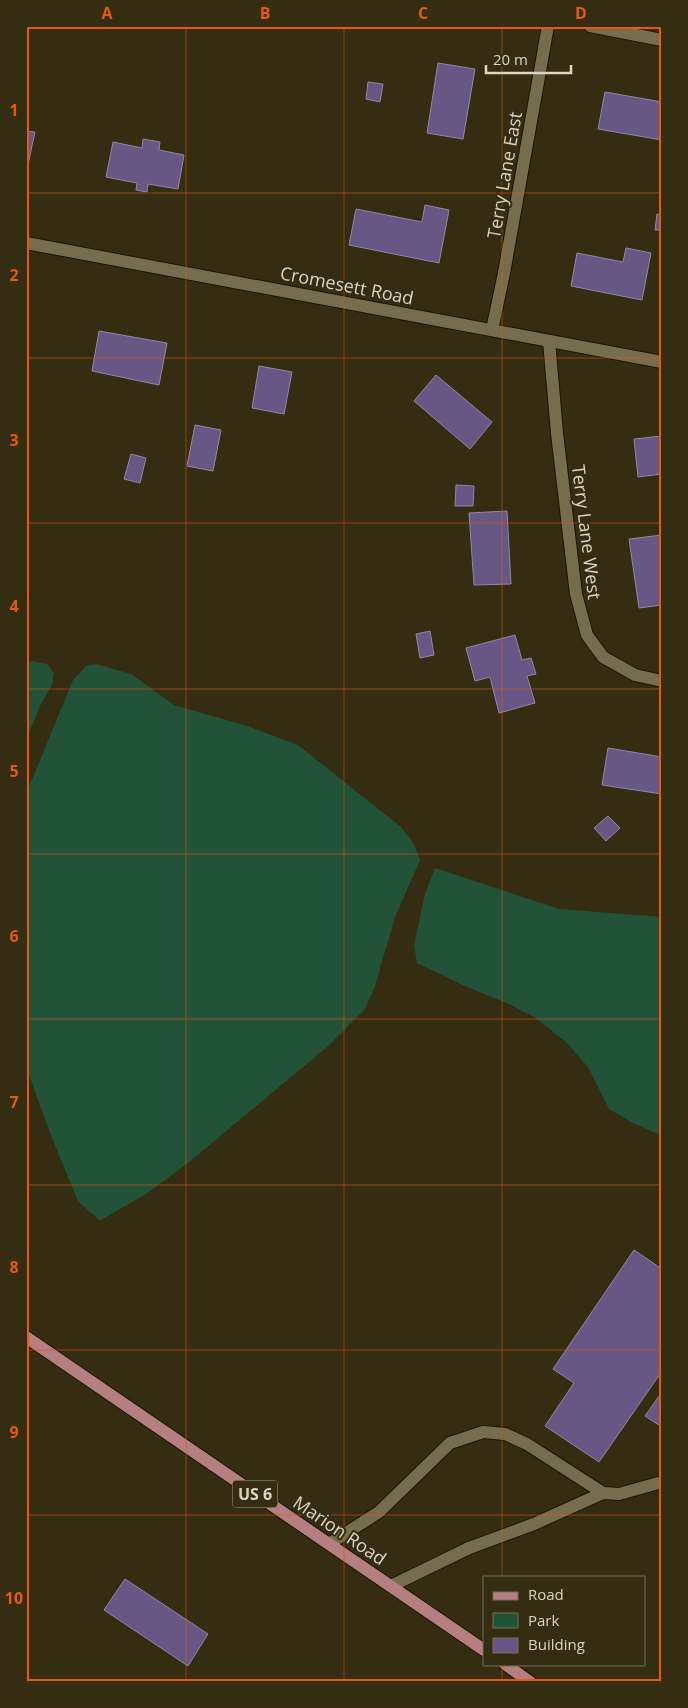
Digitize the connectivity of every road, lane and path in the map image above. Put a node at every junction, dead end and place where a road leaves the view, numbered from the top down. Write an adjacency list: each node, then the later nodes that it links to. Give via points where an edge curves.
1 (548, 26): 5 (street, Terry Lane East)
2 (590, 26): 3 (street)
3 (662, 40)
4 (26, 243): 5 (street, Cromesett Road)
5 (492, 330): 6 (street, Cromesett Road)
6 (549, 341): 7 (street, Cromesett Road); 8 (street, Terry Lane West, via 576,594 587,635 603,657 635,676)
7 (662, 362)
8 (662, 681)
9 (26, 1337): 12 (main road, Marion Road / US 6)
10 (662, 1482): 11 (street, via 619,1494)
11 (603, 1493): 12 (street, via 520,1441 505,1434 483,1432 450,1443 379,1512); 13 (street, via 469,1548)
12 (329, 1544): 13 (main road, Marion Road / US 6)
13 (391, 1586): 14 (main road, Marion Road / US 6)
14 (483, 1649)
15 (508, 1666): 16 (main road)
16 (530, 1682)

